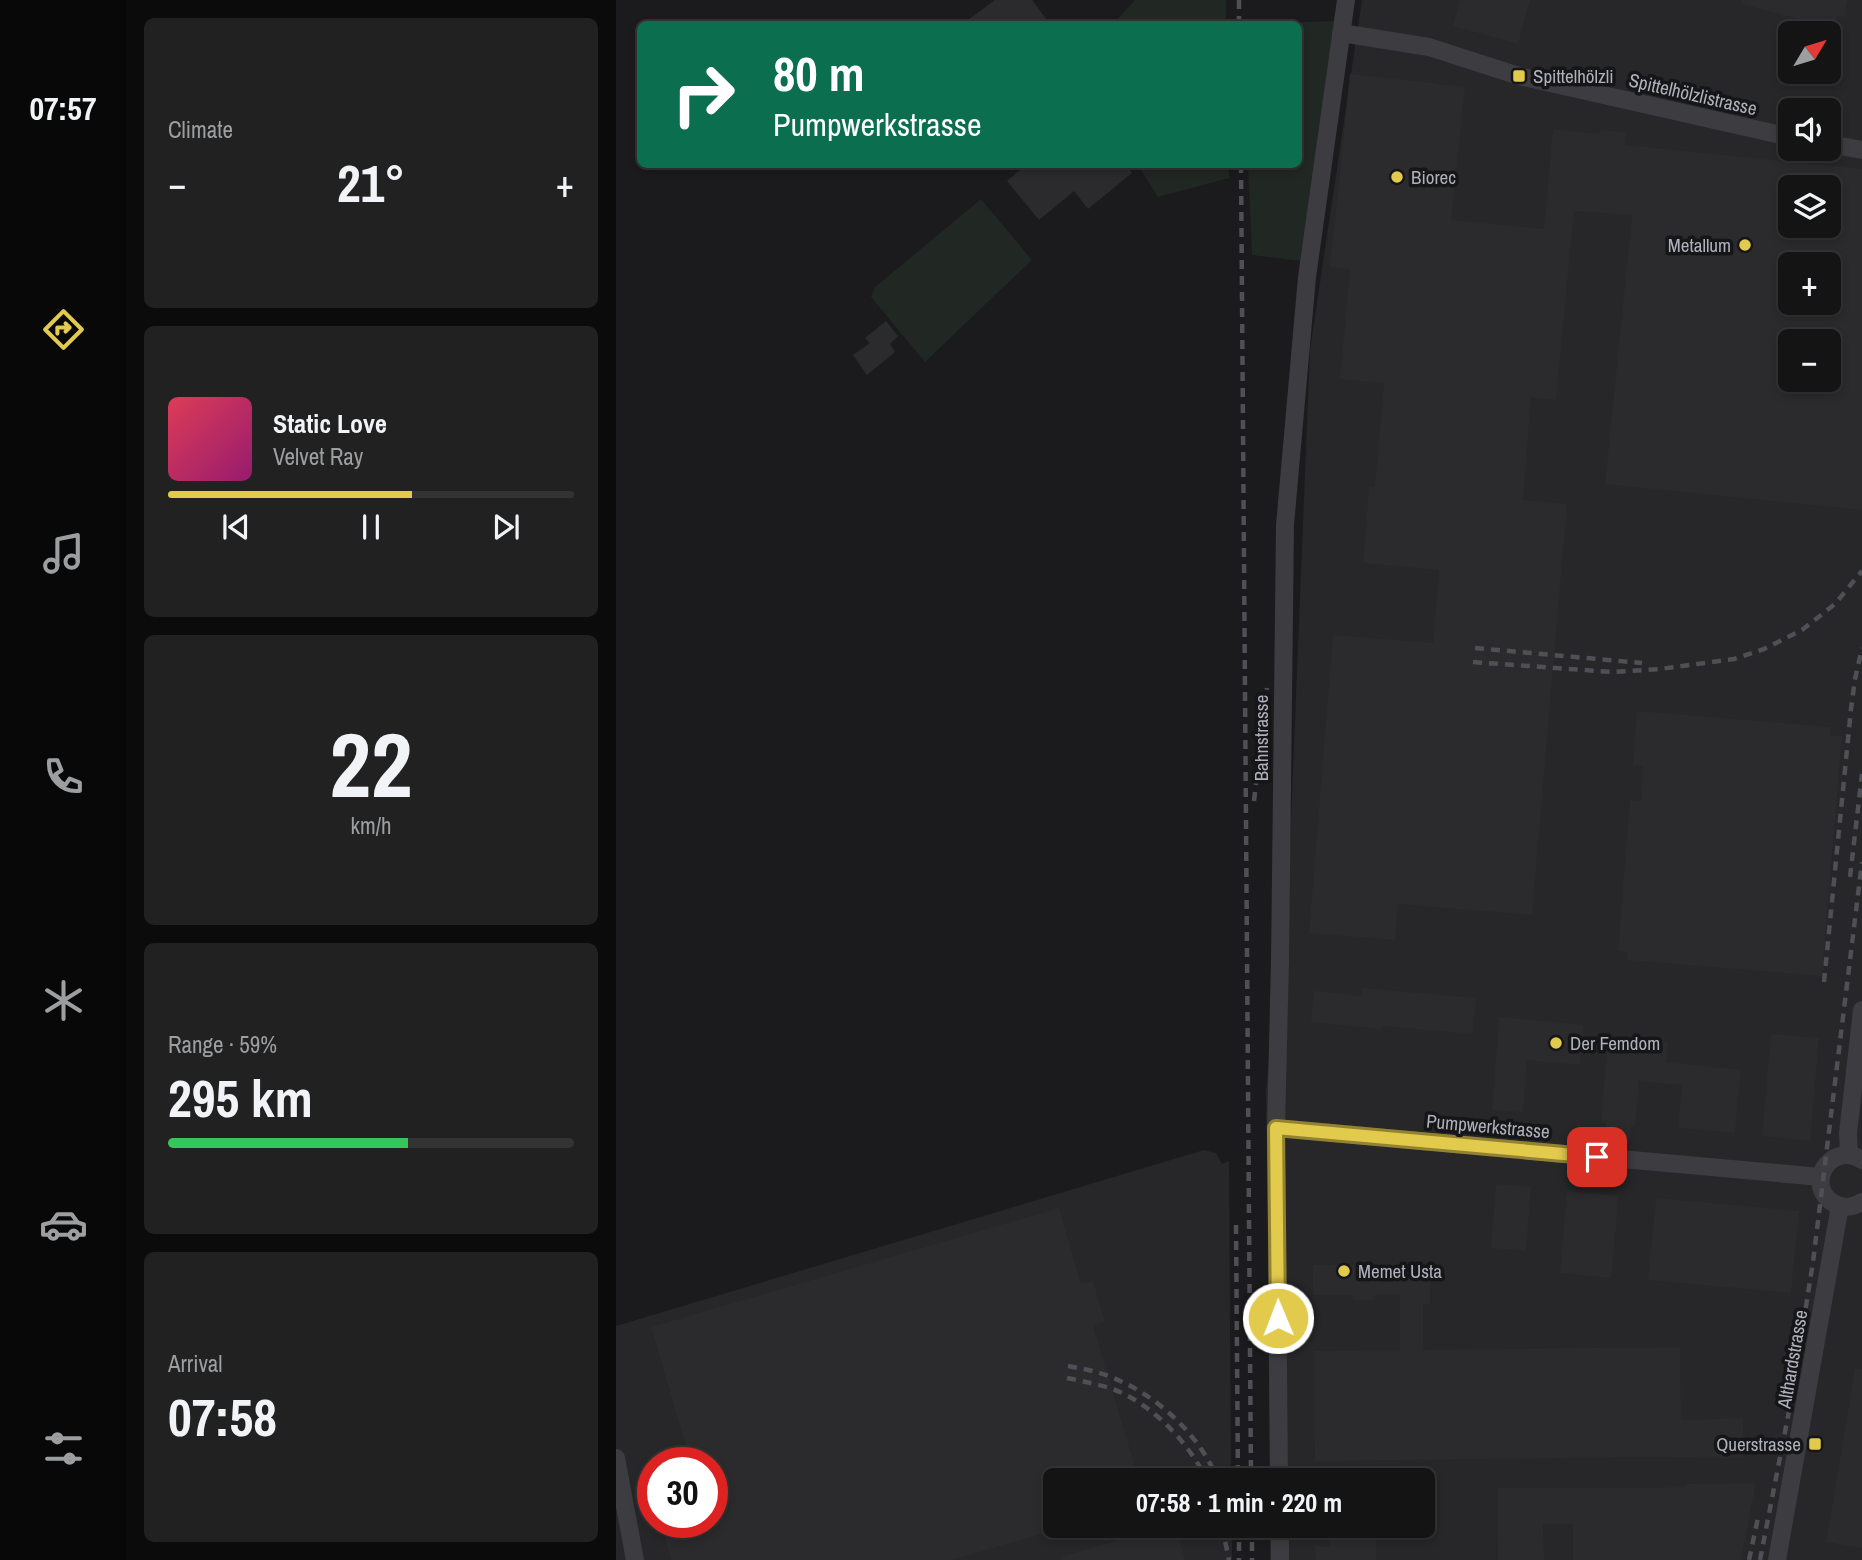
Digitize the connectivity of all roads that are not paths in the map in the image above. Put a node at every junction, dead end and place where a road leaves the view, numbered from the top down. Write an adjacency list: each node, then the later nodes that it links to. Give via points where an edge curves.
1 (1346, 0): 2 (street, Bahnstrasse)
2 (1341, 33): 3 (street, Spittelhölzlistrasse, via 1429,47 1520,76); 7 (street, Bahnstrasse, via 1307,277 1285,525)
3 (1778, 134)
4 (1841, 146): 5 (street)
5 (1862, 150)
6 (1862, 1010): 8 (street, via 1849,1133)
7 (1276, 1128): 9 (street, Pumpwerkstrasse); 13 (street, Bahnstrasse)
8 (1855, 1158): 9 (street, via 1835,1157)
9 (1821, 1177): 11 (street, via 1826,1198)
10 (1862, 1202): 11 (street)
11 (1840, 1206): 17 (street, Althardstrasse)
12 (616, 1458): 15 (street)
13 (1279, 1468)
14 (1280, 1538): 16 (street)
15 (635, 1560)
16 (1280, 1560)
17 (1777, 1560)

